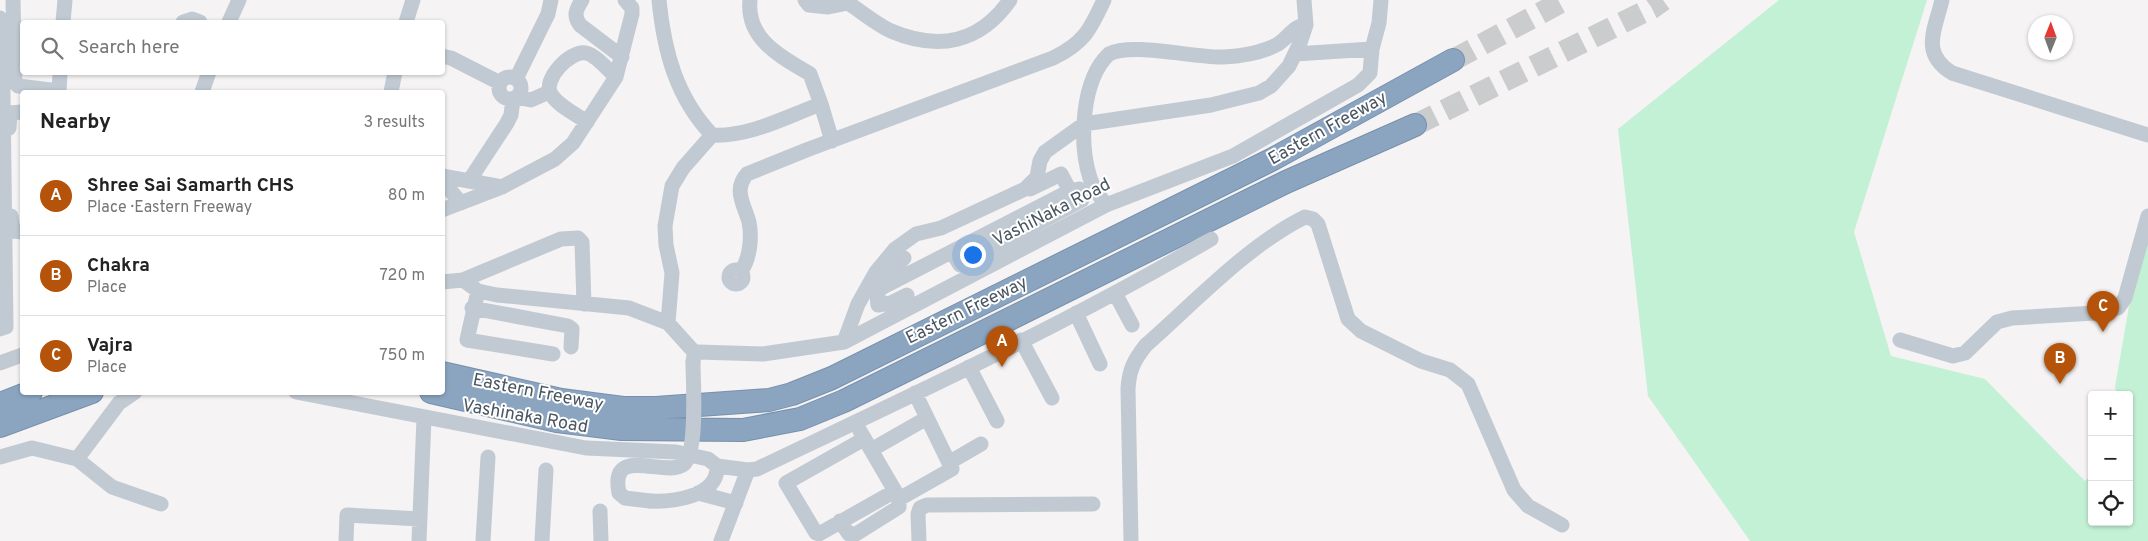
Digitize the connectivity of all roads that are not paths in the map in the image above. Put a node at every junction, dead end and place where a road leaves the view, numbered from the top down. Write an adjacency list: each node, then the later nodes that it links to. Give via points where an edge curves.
1 (13, 0): 33 (street, via 15,84)
2 (65, 0): 18 (street)
3 (239, 0): 19 (street)
4 (413, 0): 20 (street)
5 (551, 0): 31 (street, via 548,14)
6 (582, 0): 25 (street, via 575,18)
7 (625, 0): 25 (street, via 632,8 632,14)
8 (659, 0): 44 (street, via 663,37 674,73 692,112)
9 (750, 0): 39 (street, via 751,16 761,39 782,59 814,78)
10 (804, 0): 15 (street, via 809,5 818,6)
11 (1010, 0): 15 (street, via 998,17 950,42 919,41 889,30)
12 (1104, 0): 46 (street, via 1092,28 1072,48 1053,58)
13 (1381, 0): 22 (street, VashiNaka Road)
14 (1942, 0): 45 (street, via 1931,44 1932,55 1941,67 1952,74)
15 (849, 1)
16 (1309, 1): 21 (street)
17 (0, 18): 75 (street, via 6,327)
18 (63, 20)
19 (231, 20)
20 (407, 20)
21 (1306, 25): 23 (street); 42 (street, via 1299,26 1262,52 1222,57 1154,50 1113,52 1104,59 1093,81)
22 (1372, 48): 23 (street); 53 (street, VashiNaka Road, via 1370,73 1358,85 1233,156)
23 (1295, 54): 42 (street, via 1289,66 1260,94)
24 (445, 57): 32 (street)
25 (622, 57): 30 (street)
26 (1453, 60): 86 (highway, Eastern Freeway, via 1274,159 832,378 792,394 729,404 623,408 561,400)
27 (60, 75): 34 (street)
28 (209, 75): 35 (street)
29 (394, 75): 36 (street)
30 (616, 77): 37 (street, via 588,53 576,53 559,68 549,84); 41 (street)
31 (516, 79): 32 (street, via 505,78); 38 (street, via 521,88)
32 (500, 83): 38 (street, via 502,96)
33 (45, 90)
34 (59, 90)
35 (203, 90)
36 (391, 90)
37 (550, 92): 38 (street, via 531,100); 41 (street, via 557,101)
38 (514, 98): 48 (street, via 507,124)
39 (821, 104): 44 (street, via 751,131 730,136); 46 (street)
40 (20, 112): 58 (street, via 9,114 12,228)
41 (587, 122): 50 (street, via 573,143 556,159)
42 (1084, 124): 51 (street); 78 (street, via 1046,152 1040,161 1037,177 1024,189 941,228 916,234 895,249 876,272 858,304)
43 (1415, 125): 91 (highway, Eastern Freeway, via 1286,182 844,402 800,419 744,430 622,429 557,421)
44 (712, 135): 73 (street, via 672,186 665,226 672,273)
45 (2148, 135)
46 (832, 141): 63 (street, via 772,163 742,180 740,197 750,234 747,261)
47 (445, 177): 48 (street)
48 (469, 181): 50 (street)
49 (445, 185): 52 (street)
50 (502, 187): 52 (street)
51 (1081, 189): 53 (street); 55 (street); 55 (street, via 1059,174 1006,201); 57 (street, via 1082,200)
52 (461, 203): 54 (street)
53 (1106, 205): 57 (street, VashiNaka Road)
54 (445, 209)
55 (1022, 216): 60 (street)
56 (2148, 216): 77 (street, via 2125,298 2118,308 1997,322 1965,353 1953,356)
57 (1047, 227): 62 (street, VashiNaka Road)
58 (20, 232)
59 (1211, 239): 68 (street)
60 (952, 252): 62 (street); 66 (street)
61 (904, 258): 66 (street)
62 (967, 270): 69 (street, VashiNaka Road)
63 (741, 271)
64 (463, 280): 65 (street); 67 (street); 70 (street, via 561,239 578,238 582,242)
65 (445, 282)
66 (879, 290): 69 (street, via 878,305)
67 (478, 291): 70 (street); 71 (street)
68 (1116, 297): 72 (street); 74 (street)
69 (903, 302): 78 (street, VashiNaka Road)
70 (584, 304): 73 (street, via 628,308)
71 (472, 308): 79 (street, via 568,326 572,329); 80 (street, via 469,341)
72 (1077, 315): 76 (street); 84 (street)
73 (668, 323): 82 (street)
74 (1132, 325)
75 (0, 329)
76 (1021, 340): 85 (street); 93 (street)
77 (1900, 340)
78 (844, 342): 82 (street, VashiNaka Road, via 763,354)
79 (571, 347)
80 (553, 354)
81 (20, 357): 83 (street)
82 (694, 358): 109 (street, bridge, via 692,440 688,459 669,469 637,464 622,470 618,478 619,493 625,498 650,501 684,499)
83 (0, 363)
84 (1100, 364)
85 (969, 367): 92 (street); 97 (street)
86 (445, 375)
87 (23, 395): 94 (highway)
88 (84, 395): 98 (highway)
89 (130, 395): 104 (street, via 119,403)
90 (311, 395): 95 (street, Vashinaka Road)
91 (444, 395)
92 (917, 397): 96 (street); 99 (street); 108 (street, via 757,469)
93 (1052, 398)
94 (0, 404)
95 (424, 418): 106 (street, Vashinaka Road, via 586,448 676,452 708,459); 115 (street)
96 (928, 418): 99 (street); 105 (street)
97 (997, 421)
98 (0, 426)
99 (865, 440): 103 (street); 110 (street); 110 (street, via 786,483 814,532 819,534)
100 (981, 444): 105 (street)
101 (488, 456): 119 (street)
102 (0, 457): 104 (street, via 32,448)
103 (802, 457)
104 (77, 459): 112 (street, via 112,487)
105 (950, 462): 110 (street, via 952,469 949,471)
106 (717, 466): 108 (street, Vashinaka Road); 109 (street, via 716,475 707,488)
107 (546, 470): 120 (street)
108 (748, 470): 111 (street)
109 (698, 493): 111 (street)
110 (897, 495)
111 (736, 502): 122 (street)
112 (161, 504)
113 (1093, 504): 123 (street, via 927,505 920,508 918,514)
114 (600, 510): 121 (street)
115 (420, 518): 117 (street, via 347,515); 118 (street)
116 (1562, 526): 124 (street, via 1528,506 1514,490 1468,384 1459,375 1361,332 1348,319 1318,224 1305,217 1286,226 1251,253 1135,358 1129,370 1128,389)
117 (346, 541)
118 (419, 541)
119 (483, 541)
120 (542, 541)
121 (601, 541)
122 (721, 541)
123 (919, 541)
124 (1131, 541)

